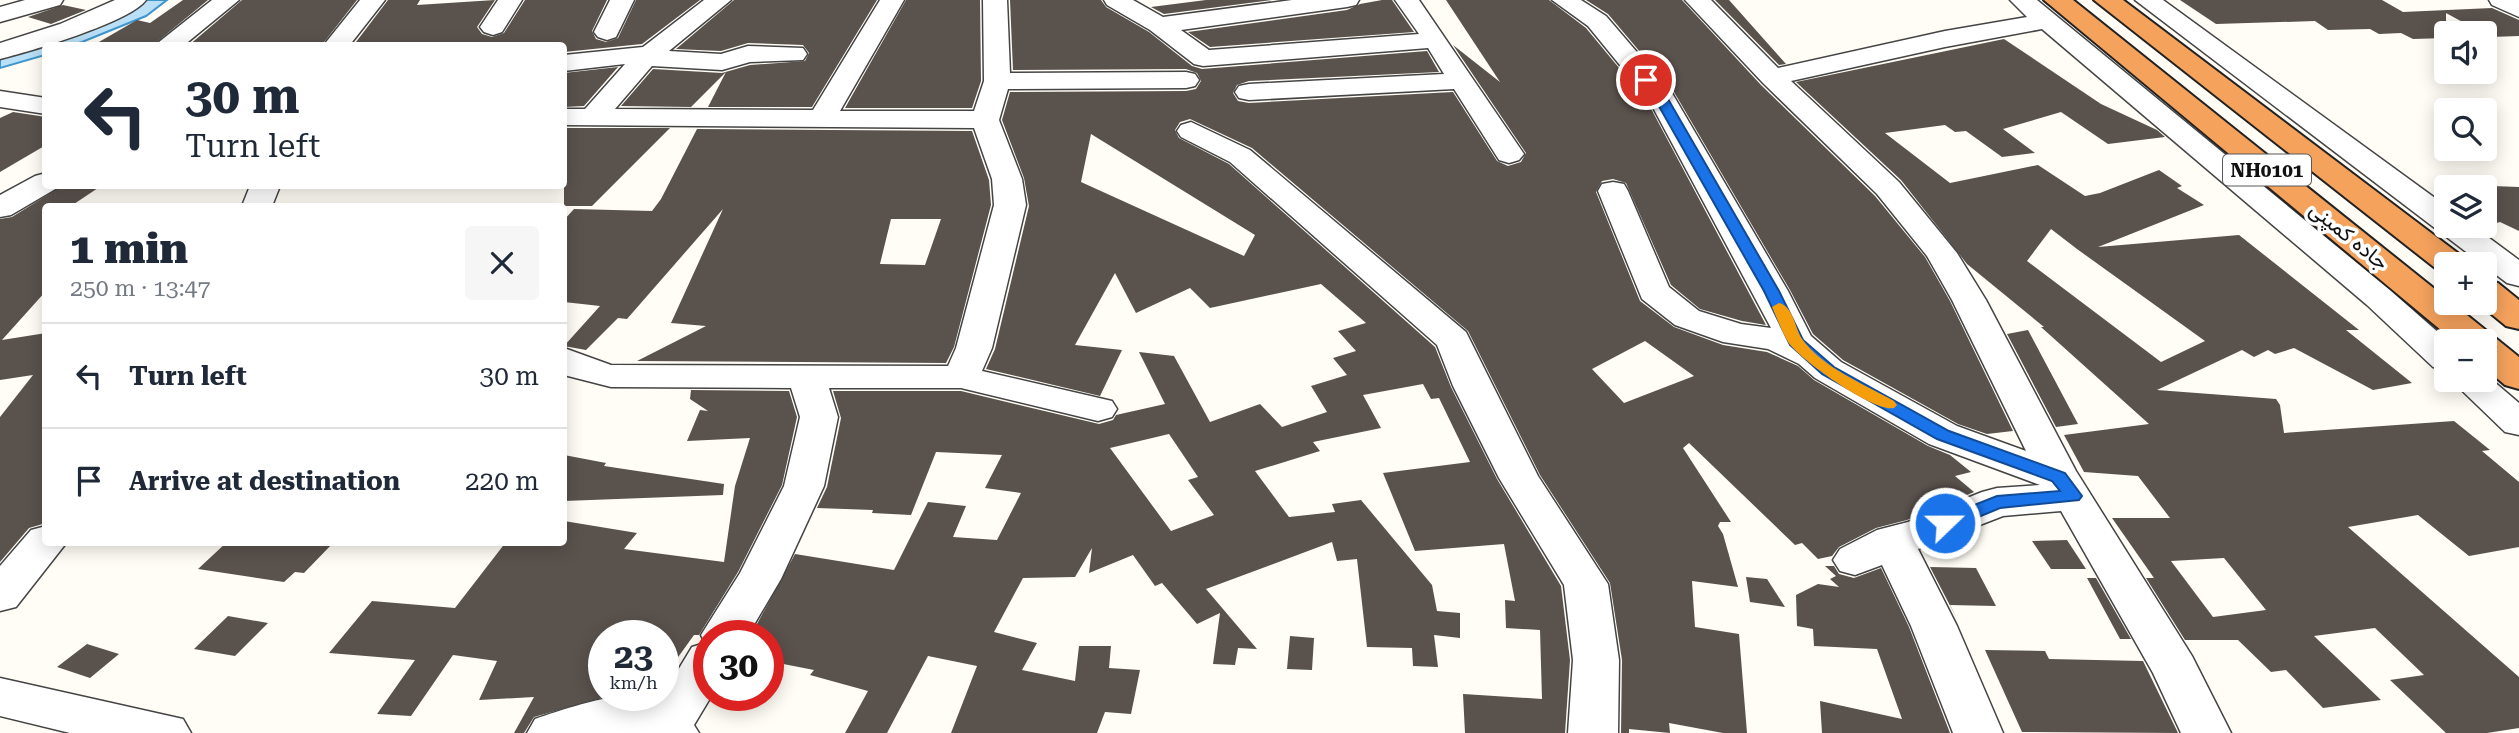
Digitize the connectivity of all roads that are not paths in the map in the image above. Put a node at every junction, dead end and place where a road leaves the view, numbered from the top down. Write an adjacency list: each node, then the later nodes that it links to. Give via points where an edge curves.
1 (51, 0): 21 (street)
2 (134, 0): 28 (street, via 102,16)
3 (226, 0): 26 (street)
4 (373, 0): 27 (street)
5 (510, 0): 23 (street)
6 (622, 0): 24 (street)
7 (719, 0): 30 (street)
8 (891, 0): 41 (street)
9 (995, 0): 34 (street)
10 (1116, 0): 22 (street)
11 (1347, 0): 22 (street)
12 (1407, 0): 25 (street)
13 (1564, 0): 56 (street, via 1597,21 1662,99 1796,342)
14 (1696, 0): 32 (street)
15 (2022, 0): 19 (street)
16 (2107, 0): 50 (highway, جاده کمپنی / NH0101)
17 (2147, 0): 48 (street)
18 (2501, 0): 20 (street)
19 (2052, 10): 32 (street); 54 (highway, جاده کمپنی / NH0101); 55 (street)
20 (2519, 10)
21 (0, 15)
22 (1159, 25): 25 (street, via 1206,58)
23 (493, 27)
24 (607, 32)
25 (1436, 40): 35 (street)
26 (171, 42)
27 (338, 42)
28 (0, 51)
29 (794, 54): 30 (street, via 744,54 722,62)
30 (648, 56): 31 (street); 39 (street)
31 (567, 63)
32 (1772, 77): 65 (street, via 1888,188 1941,253)
33 (1186, 80): 34 (street)
34 (997, 81): 42 (street)
35 (1461, 81): 36 (street); 44 (street)
36 (1249, 92)
37 (0, 99): 38 (street)
38 (42, 105)
39 (594, 116): 40 (street); 41 (street)
40 (567, 117)
41 (822, 118): 42 (street)
42 (985, 120): 60 (street, via 1007,179 1010,205 974,348)
43 (1191, 131): 74 (street, via 1240,156 1453,340 1519,478 1586,584 1597,660)
44 (1508, 155)
45 (42, 184): 47 (street)
46 (1613, 191): 56 (street, via 1654,292 1687,318 1736,334 1776,339)
47 (0, 208)
48 (2434, 212)
49 (2469, 238): 51 (street)
50 (2435, 252)
51 (2519, 276)
52 (2497, 301): 53 (highway)
53 (2519, 318)
54 (2462, 329)
55 (2434, 348)
56 (1811, 356): 65 (street, via 1943,435)
57 (2497, 358): 61 (highway)
58 (567, 361): 59 (street, via 611,376)
59 (807, 377): 60 (street); 68 (street, via 819,417 804,486 759,579)
60 (961, 377): 63 (street)
61 (2519, 377)
62 (2484, 392): 64 (street)
63 (1098, 409)
64 (2519, 423)
65 (2066, 486): 75 (street, via 1997,502 1874,550 1934,626); 76 (street, via 2175,668)
66 (42, 546): 67 (street)
67 (0, 595)
68 (733, 620)
69 (693, 689): 71 (street)
70 (0, 697): 72 (street)
71 (670, 731): 73 (street, via 637,712)
72 (166, 733)
73 (552, 733)
74 (1593, 733)
75 (1978, 733)
76 (2206, 733)

